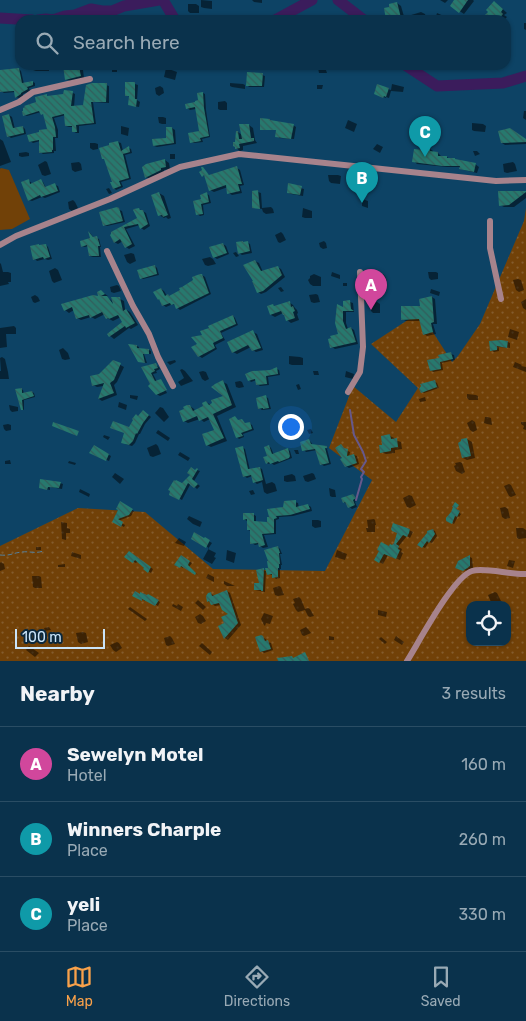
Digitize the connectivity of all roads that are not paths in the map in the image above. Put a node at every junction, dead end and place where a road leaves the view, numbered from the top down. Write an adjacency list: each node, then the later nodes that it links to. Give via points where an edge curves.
1 (90, 79): 2 (street, via 33,92)
2 (0, 110)
3 (526, 180): 5 (street, via 496,181 239,154 180,167 16,236)
4 (490, 221): 8 (street, via 490,248)
5 (0, 246)
6 (107, 251): 9 (street)
7 (360, 272): 10 (street, via 363,347 360,372)
8 (501, 299)
9 (172, 386)
10 (348, 392)
11 (526, 574): 12 (street, via 480,570 464,576 432,619)
12 (407, 661)

